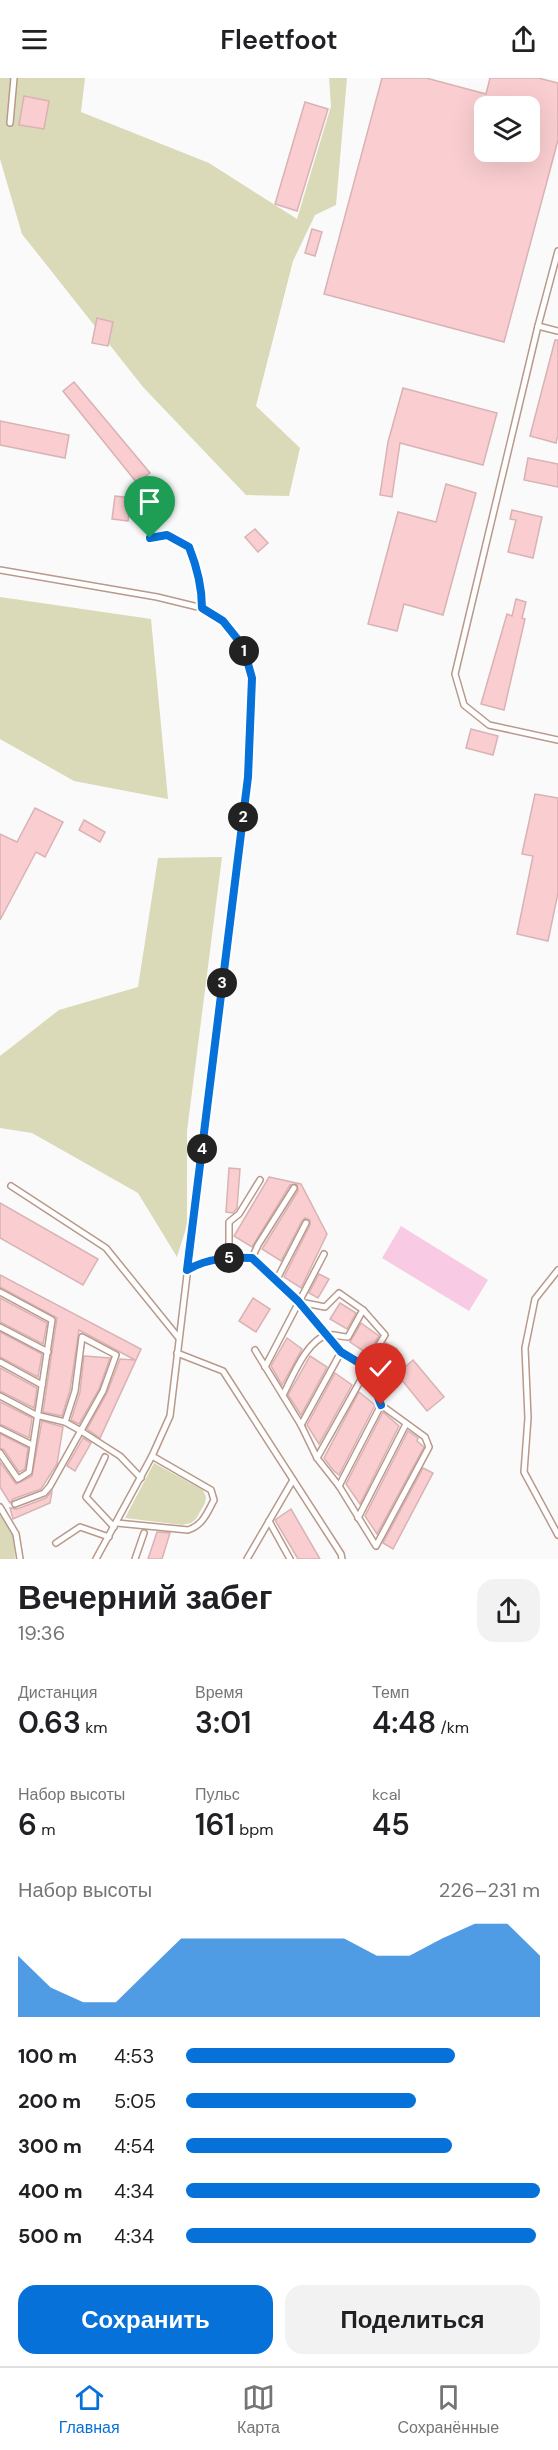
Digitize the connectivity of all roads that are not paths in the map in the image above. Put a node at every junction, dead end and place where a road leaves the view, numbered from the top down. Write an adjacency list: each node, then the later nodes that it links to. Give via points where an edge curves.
1 (14, 78): 2 (lane)
2 (10, 123)
3 (558, 251): 4 (lane)
4 (538, 326): 5 (lane); 9 (lane, via 455,674 464,705 489,725)
5 (558, 331)
6 (150, 538): 8 (lane, via 167,535 189,547 198,568)
7 (0, 570): 8 (lane)
8 (202, 608): 17 (lane, via 223,621 243,646 252,678 248,777)
9 (558, 740)
10 (260, 1180): 15 (lane, via 239,1214 229,1222)
11 (11, 1186): 25 (lane, via 106,1248)
12 (294, 1188): 16 (lane)
13 (306, 1223): 19 (lane)
14 (324, 1254): 21 (lane)
15 (229, 1257): 16 (lane); 17 (lane, via 202,1262)
16 (252, 1258): 19 (lane)
17 (187, 1270): 25 (lane)
18 (558, 1270): 58 (lane, via 536,1299 525,1348 528,1418 524,1472)
19 (277, 1279): 21 (lane)
20 (0, 1292): 27 (lane, via 52,1320)
21 (298, 1301): 22 (lane, via 326,1307 339,1293); 24 (lane); 32 (lane)
22 (363, 1310): 24 (lane, via 348,1337); 31 (lane, via 385,1335 371,1358)
23 (0, 1327): 27 (lane)
24 (328, 1335): 28 (lane); 35 (lane, via 306,1353)
25 (178, 1337): 29 (lane)
26 (255, 1350): 32 (lane)
27 (48, 1352): 34 (lane)
28 (341, 1352): 31 (lane); 41 (lane)
29 (177, 1353): 46 (lane, via 170,1416); 50 (lane, via 223,1371)
30 (0, 1362): 34 (lane)
31 (361, 1364): 33 (lane)
32 (265, 1367): 35 (lane)
33 (363, 1376): 37 (lane, via 375,1389); 48 (lane)
34 (42, 1385): 38 (lane)
35 (283, 1395): 41 (lane)
36 (0, 1396): 38 (lane)
37 (381, 1405): 40 (lane); 51 (lane)
38 (36, 1415): 39 (lane); 44 (lane)
39 (65, 1422): 43 (lane); 43 (lane, via 75,1391 82,1336 116,1355 103,1391)
40 (406, 1424): 54 (lane); 54 (lane, via 425,1437 429,1447 376,1546)
41 (301, 1425): 48 (lane)
42 (0, 1429): 44 (lane)
43 (81, 1431): 49 (lane, via 120,1456); 52 (lane, via 44,1493)
44 (32, 1445): 45 (lane, via 29,1472 18,1479)
45 (0, 1453)
46 (152, 1456): 49 (lane); 56 (lane, via 211,1490 214,1500 202,1522 188,1530)
47 (105, 1457): 56 (lane, via 86,1497)
48 (317, 1458): 51 (lane)
49 (141, 1478): 56 (lane)
50 (293, 1480): 55 (lane); 67 (lane)
51 (339, 1486): 54 (lane)
52 (15, 1503)
53 (0, 1507): 62 (lane, via 16,1534)
54 (357, 1518)
55 (269, 1521): 65 (lane); 66 (lane)
56 (116, 1525): 59 (lane)
57 (144, 1533): 64 (lane)
58 (558, 1535)
59 (109, 1537): 60 (lane, via 80,1527); 61 (lane)
60 (56, 1543)
61 (97, 1557): 63 (lane)
62 (20, 1559)
63 (105, 1559)
64 (135, 1559)
65 (246, 1559)
66 (290, 1559)
67 (342, 1559)

